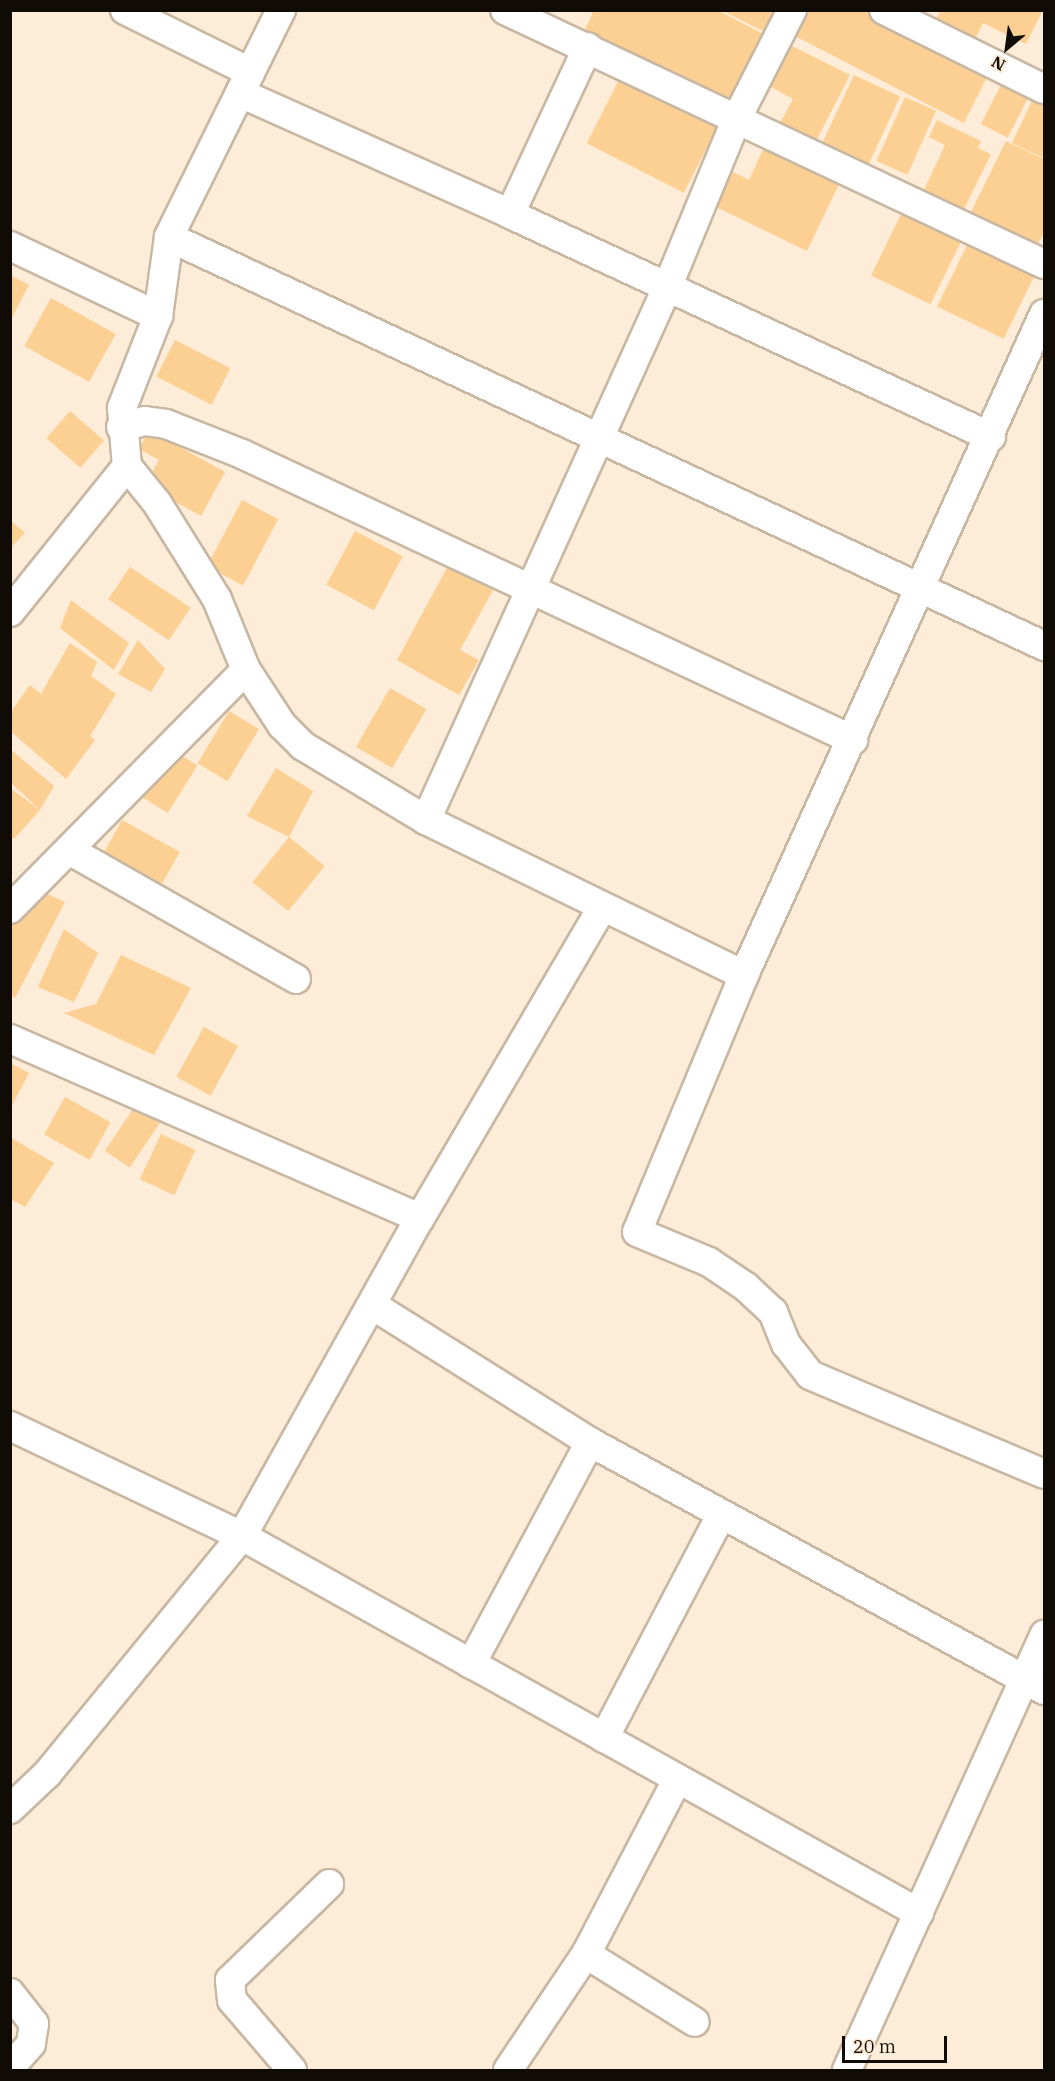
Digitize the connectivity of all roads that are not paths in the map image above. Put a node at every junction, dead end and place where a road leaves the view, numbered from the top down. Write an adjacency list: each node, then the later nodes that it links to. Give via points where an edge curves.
1 (125, 10): 7 (street)
2 (280, 10): 7 (street)
3 (505, 10): 6 (street)
4 (792, 10): 9 (street)
5 (884, 10): 8 (street)
6 (588, 47): 9 (street); 10 (street)
7 (245, 82): 10 (street); 11 (street)
8 (1044, 89)
9 (737, 118): 13 (street); 14 (street)
10 (510, 214): 14 (street)
11 (169, 237): 16 (street); 18 (street)
12 (10, 246): 16 (street)
13 (1044, 264)
14 (667, 288): 18 (street); 19 (street)
15 (1044, 314): 19 (street)
16 (158, 316): 17 (street, via 127,388)
17 (121, 427): 20 (street); 21 (street, via 146,421 201,437)
18 (598, 435): 21 (street); 22 (street)
19 (991, 437): 22 (street)
20 (127, 466): 23 (street); 25 (street, via 157,502 217,599)
21 (531, 591): 26 (street); 27 (street)
22 (921, 591): 24 (street); 26 (street)
23 (10, 612)
24 (1044, 646)
25 (246, 670): 27 (street, via 282,724 303,746); 28 (street)
26 (853, 740): 31 (street)
27 (426, 820): 29 (street)
28 (69, 850): 30 (street); 32 (street)
29 (602, 908): 31 (street); 34 (street)
30 (10, 909)
31 (744, 975): 38 (street, via 637,1232 709,1262 746,1287 773,1312 786,1344 810,1375)
32 (296, 979)
33 (10, 1039): 34 (street)
34 (420, 1218): 35 (street)
35 (374, 1306): 37 (street); 40 (street)
36 (10, 1426): 40 (street)
37 (590, 1442): 39 (street); 42 (street)
38 (1044, 1474)
39 (721, 1515): 43 (street); 44 (street)
40 (242, 1536): 42 (street); 46 (street, via 47,1774)
41 (1044, 1635): 43 (street)
42 (471, 1664): 44 (street)
43 (1035, 1684): 48 (street)
44 (604, 1738): 45 (street)
45 (677, 1780): 48 (street); 49 (street)
46 (10, 1809)
47 (329, 1884): 53 (street, via 230,1980 232,2000)
48 (920, 1913): 55 (street)
49 (586, 1954): 51 (street); 54 (street)
50 (10, 1993): 52 (street, via 34,2024 31,2044)
51 (695, 2022)
52 (10, 2067)
53 (292, 2070)
54 (508, 2070)
55 (846, 2070)

